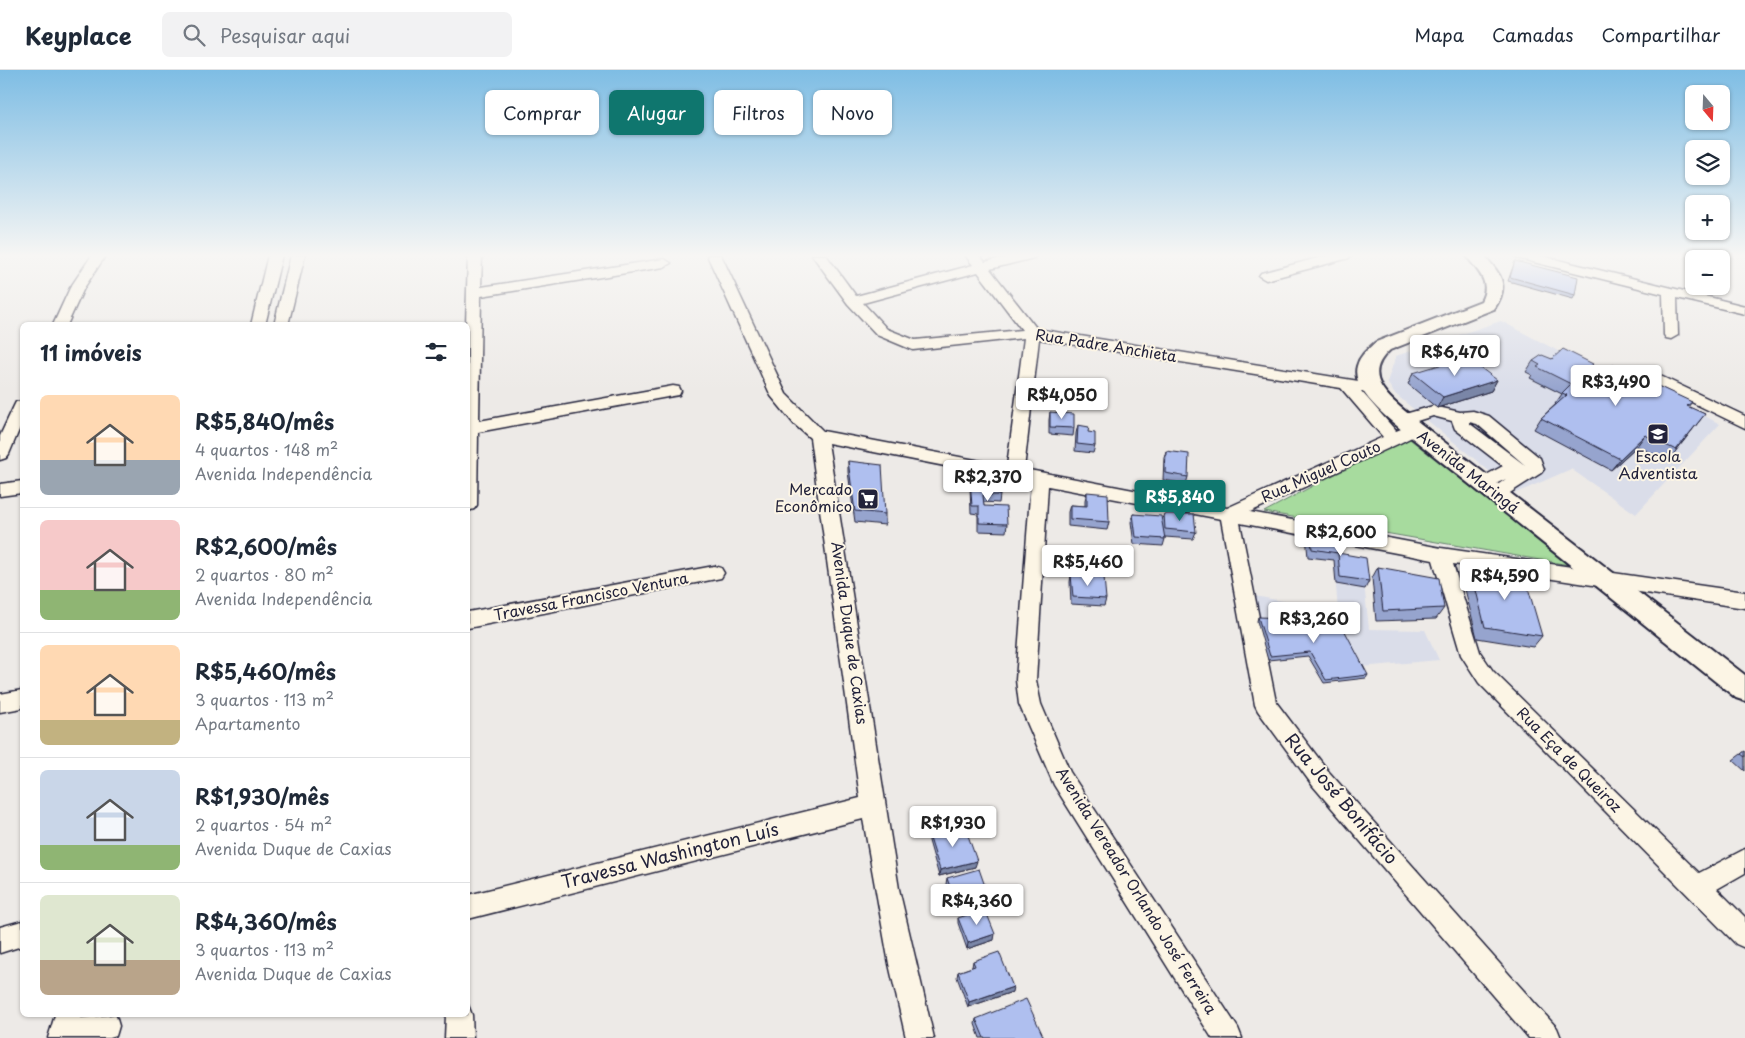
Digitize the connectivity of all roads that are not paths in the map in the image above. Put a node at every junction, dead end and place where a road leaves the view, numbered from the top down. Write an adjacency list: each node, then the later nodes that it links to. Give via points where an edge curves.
1 (71, 300): 13 (street)
2 (264, 300): 14 (street)
3 (287, 300): 15 (street)
4 (473, 300): 24 (street)
5 (735, 300): 26 (street, via 778,396)
6 (856, 300): 11 (street)
7 (1008, 300): 16 (street)
8 (1491, 300): 20 (main road, via 1488,305 1383,346 1371,354 1365,375)
9 (1670, 300): 17 (street)
10 (1706, 300): 12 (street)
11 (853, 301): 16 (street, Rua Padre Anchieta, via 882,332 913,345)
12 (1745, 310)
13 (61, 322)
14 (259, 322)
15 (282, 322)
16 (1032, 333): 19 (street, Rua Padre Anchieta); 29 (street)
17 (1671, 335)
18 (1650, 376): 23 (street)
19 (1346, 384): 20 (street, Rua Padre Anchieta); 25 (street)
20 (1371, 388): 25 (main road, Avenida Maringá)
21 (673, 391): 24 (street)
22 (20, 410): 27 (street)
23 (1745, 423)
24 (470, 428)
25 (1404, 429): 28 (street, Rua Miguel Couto, via 1433,411 1460,417 1473,416 1483,420 1534,462 1535,469); 32 (main road, Avenida Maringá); 34 (street, Rua Miguel Couto)
26 (818, 436): 29 (street); 43 (street, Avenida Duque de Caxias, via 837,537)
27 (0, 454)
28 (1521, 471): 32 (street)
29 (1015, 472): 30 (street)
30 (1040, 478): 34 (street); 55 (street, Avenida Vereador Orlando José Ferreira, via 1026,680 1030,704 1062,778)
31 (20, 487): 33 (street)
32 (1489, 489): 37 (main road, Avenida Maringá)
33 (0, 490)
34 (1229, 514): 35 (street); 56 (street, Rua José Bonifácio, via 1266,705 1321,779)
35 (1441, 555): 37 (street); 45 (street, Rua Eça de Queiroz, via 1471,655 1486,677)
36 (714, 573): 39 (street, Travessa Francisco Ventura)
37 (1604, 580): 38 (street); 40 (main road, Avenida Maringá)
38 (1745, 600)
39 (470, 620)
40 (1745, 690)
41 (20, 699): 42 (street)
42 (0, 703)
43 (873, 806): 46 (street, Travessa Washington Luís); 54 (street, Avenida Duque de Caxias, via 904,979)
44 (1745, 860): 45 (street)
45 (1696, 888): 48 (street, Rua Eça de Queiroz)
46 (470, 907)
47 (20, 935): 49 (street)
48 (1745, 935)
49 (0, 940)
50 (459, 1017): 53 (street)
51 (106, 1026): 52 (street)
52 (64, 1030)
53 (459, 1038)
54 (920, 1038)
55 (1228, 1038)
56 (1546, 1038)

